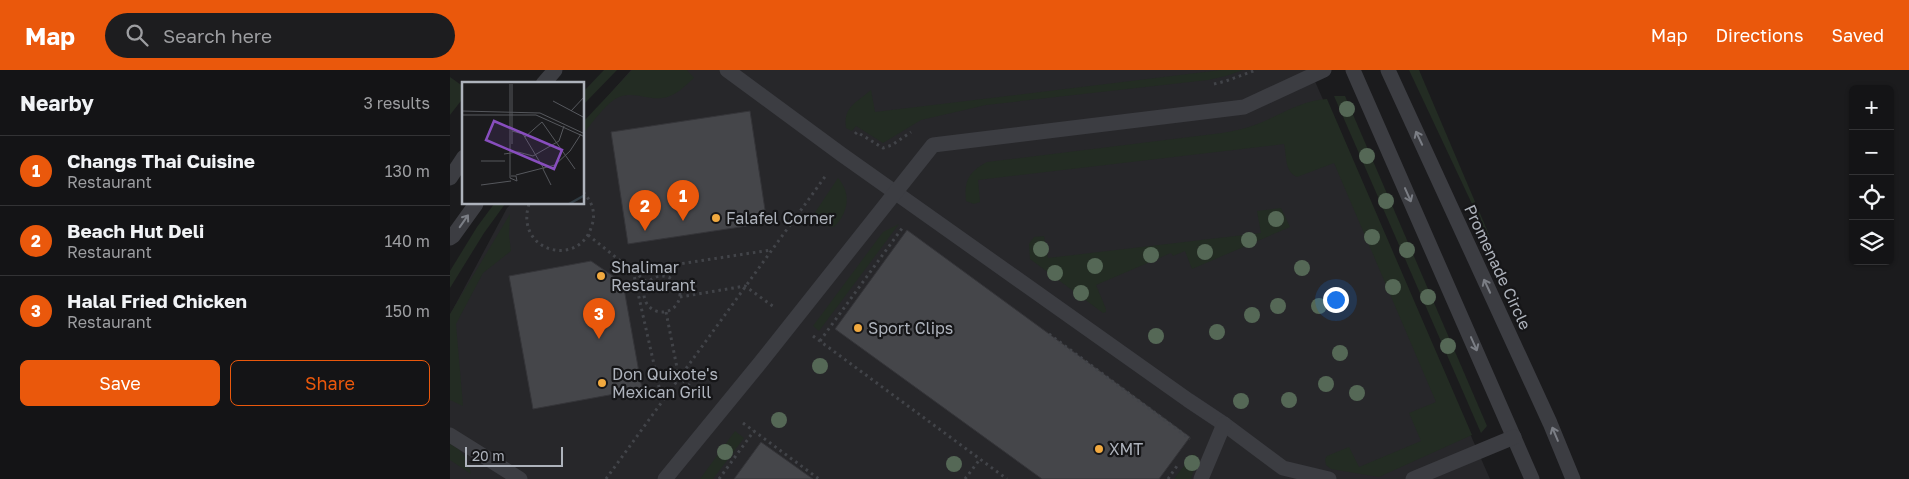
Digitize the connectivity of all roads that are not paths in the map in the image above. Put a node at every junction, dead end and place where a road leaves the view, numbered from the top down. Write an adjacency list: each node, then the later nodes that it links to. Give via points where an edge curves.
1 (555, 70): 6 (lane)
2 (727, 70): 9 (lane)
3 (1324, 70): 9 (lane, via 1244,107 933,145)
4 (1353, 70): 14 (lane, one-way to 14)
5 (1388, 70): 21 (lane, Promenade Circle, one-way to 5)
6 (545, 82)
7 (462, 160): 8 (lane)
8 (450, 178)
9 (896, 192): 12 (lane); 16 (lane)
10 (475, 205): 11 (lane, one-way to 10)
11 (450, 238)
12 (1224, 424): 17 (lane); 18 (lane, via 1283,468)
13 (450, 435): 15 (lane)
14 (1514, 437): 19 (lane); 20 (lane)
15 (520, 479)
16 (665, 479)
17 (1201, 479)
18 (1329, 479)
19 (1413, 479)
20 (1532, 479)
21 (1573, 479)

